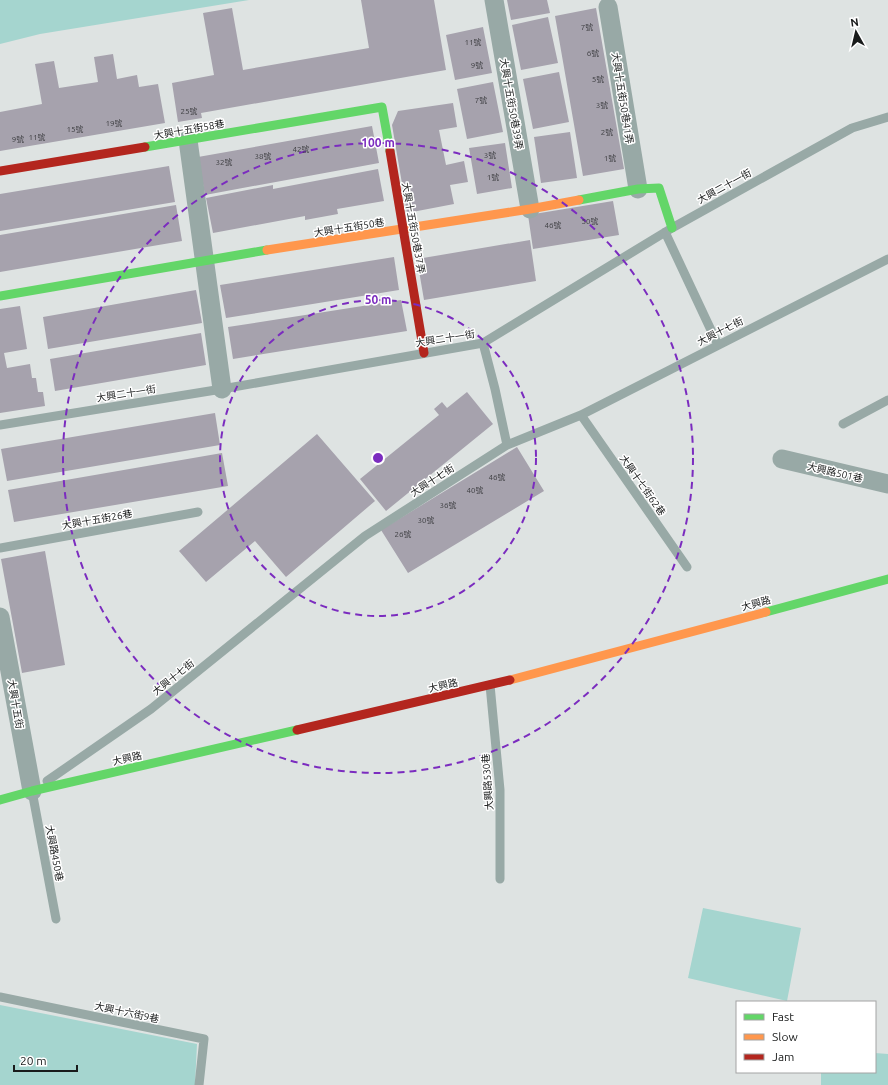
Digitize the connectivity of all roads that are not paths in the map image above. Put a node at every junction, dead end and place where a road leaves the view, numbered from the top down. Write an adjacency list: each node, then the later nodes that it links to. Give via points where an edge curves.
1 (494, 0): 8 (street, 大興十五街50巷39弄)
2 (608, 7): 7 (street, 大興十五街50巷41弄)
3 (382, 107): 5 (street, 大興十五街58巷); 9 (street, 大興十五街50巷37弄)
4 (888, 117): 10 (lane, 大興二十一街, via 852,128)
5 (188, 140): 6 (street, 大興十五街58巷); 12 (street)
6 (0, 171)
7 (638, 189): 8 (street, 大興十五街50巷); 10 (street, 大興十五街50巷, via 659,188)
8 (530, 209): 9 (street, 大興十五街50巷)
9 (403, 229): 12 (street, 大興十五街50巷); 16 (street, 大興十五街50巷37弄)
10 (669, 230): 14 (lane, 大興二十一街); 15 (lane)
11 (888, 259): 15 (lane, 大興十七街)
12 (205, 260): 13 (street, 大興十五街50巷); 17 (street)
13 (0, 296)
14 (483, 343): 16 (lane, 大興二十一街); 22 (lane)
15 (718, 345): 19 (lane, 大興十七街)
16 (424, 353): 17 (lane, 大興二十一街)
17 (222, 389): 21 (lane, 大興二十一街)
18 (888, 400): 20 (lane)
19 (581, 415): 22 (lane, 大興十七街); 27 (lane, 大興十七街62巷)
20 (843, 424)
21 (0, 425)
22 (507, 445): 31 (lane, 大興十七街, via 365,536 151,709)
23 (782, 459): 24 (street, 大興路501巷)
24 (888, 484)
25 (198, 512): 26 (lane, 大興十五街26巷)
26 (0, 548)
27 (687, 567)
28 (888, 580): 30 (street, 大興路)
29 (0, 617): 31 (street, 大興十五街)
30 (490, 685): 31 (street, 大興路); 33 (lane, 大興路530巷, via 500,790)
31 (32, 791): 32 (street, 大興路); 34 (lane, 大興路450巷)
32 (0, 800)
33 (500, 878)
34 (56, 919)
35 (0, 997): 36 (lane, 大興十六街9巷, via 204,1039)
36 (199, 1085)

